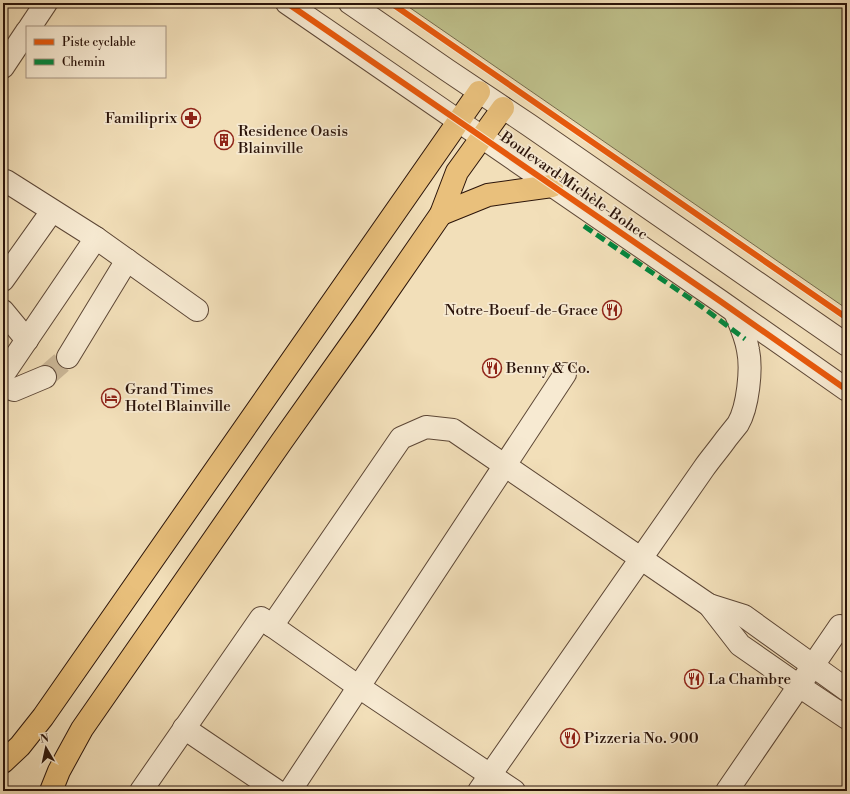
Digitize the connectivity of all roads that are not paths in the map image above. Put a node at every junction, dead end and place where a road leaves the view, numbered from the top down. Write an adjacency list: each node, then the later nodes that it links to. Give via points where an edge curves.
1 (46, 3): 4 (street)
2 (286, 3): 9 (street, Boulevard Michèle-Bohec)
3 (350, 3): 7 (street, Boulevard Michèle-Bohec)
4 (31, 26)
5 (26, 32): 6 (street)
6 (3, 67)
7 (479, 92): 8 (street, Boulevard Michèle-Bohec); 9 (highway)
8 (503, 108): 10 (highway); 22 (street, Boulevard Michèle-Bohec)
9 (459, 122): 10 (street, Boulevard Michèle-Bohec); 40 (highway, via 43,717 20,746)
10 (482, 137): 12 (street, Boulevard Michèle-Bohec); 14 (highway, via 457,172)
11 (3, 185): 13 (street, via 6,181)
12 (552, 186): 14 (highway, via 488,195); 20 (street, Boulevard Michèle-Bohec)
13 (52, 211): 15 (street); 17 (street)
14 (441, 214): 42 (highway, via 82,729)
15 (96, 238): 16 (street); 21 (street)
16 (127, 260): 18 (street); 23 (street)
17 (3, 280)
18 (196, 310)
19 (3, 311): 21 (street)
20 (735, 312): 28 (street, Boulevard Michèle-Bohec); 30 (street, via 749,357 749,380 744,411 738,424)
21 (27, 340): 25 (street)
22 (847, 345)
23 (68, 357)
24 (566, 374): 29 (street)
25 (3, 375)
26 (45, 377): 27 (street, via 14,390)
27 (3, 386)
28 (847, 390)
29 (505, 466): 30 (street); 32 (street, via 453,430 426,427 401,438); 36 (street)
30 (641, 558): 31 (street); 41 (street)
31 (709, 605): 34 (street, via 744,616); 35 (street, via 740,644)
32 (272, 626): 36 (street); 39 (street, via 261,618)
33 (840, 626): 34 (street)
34 (813, 665): 35 (street); 37 (street)
35 (799, 686): 38 (street); 47 (street)
36 (359, 687): 41 (street); 45 (street)
37 (847, 690)
38 (847, 718)
39 (184, 728): 43 (street); 44 (street)
40 (3, 762)
41 (485, 783): 46 (street)
42 (51, 791)
43 (141, 791)
44 (277, 791)
45 (290, 791)
46 (514, 791)
47 (727, 791)

